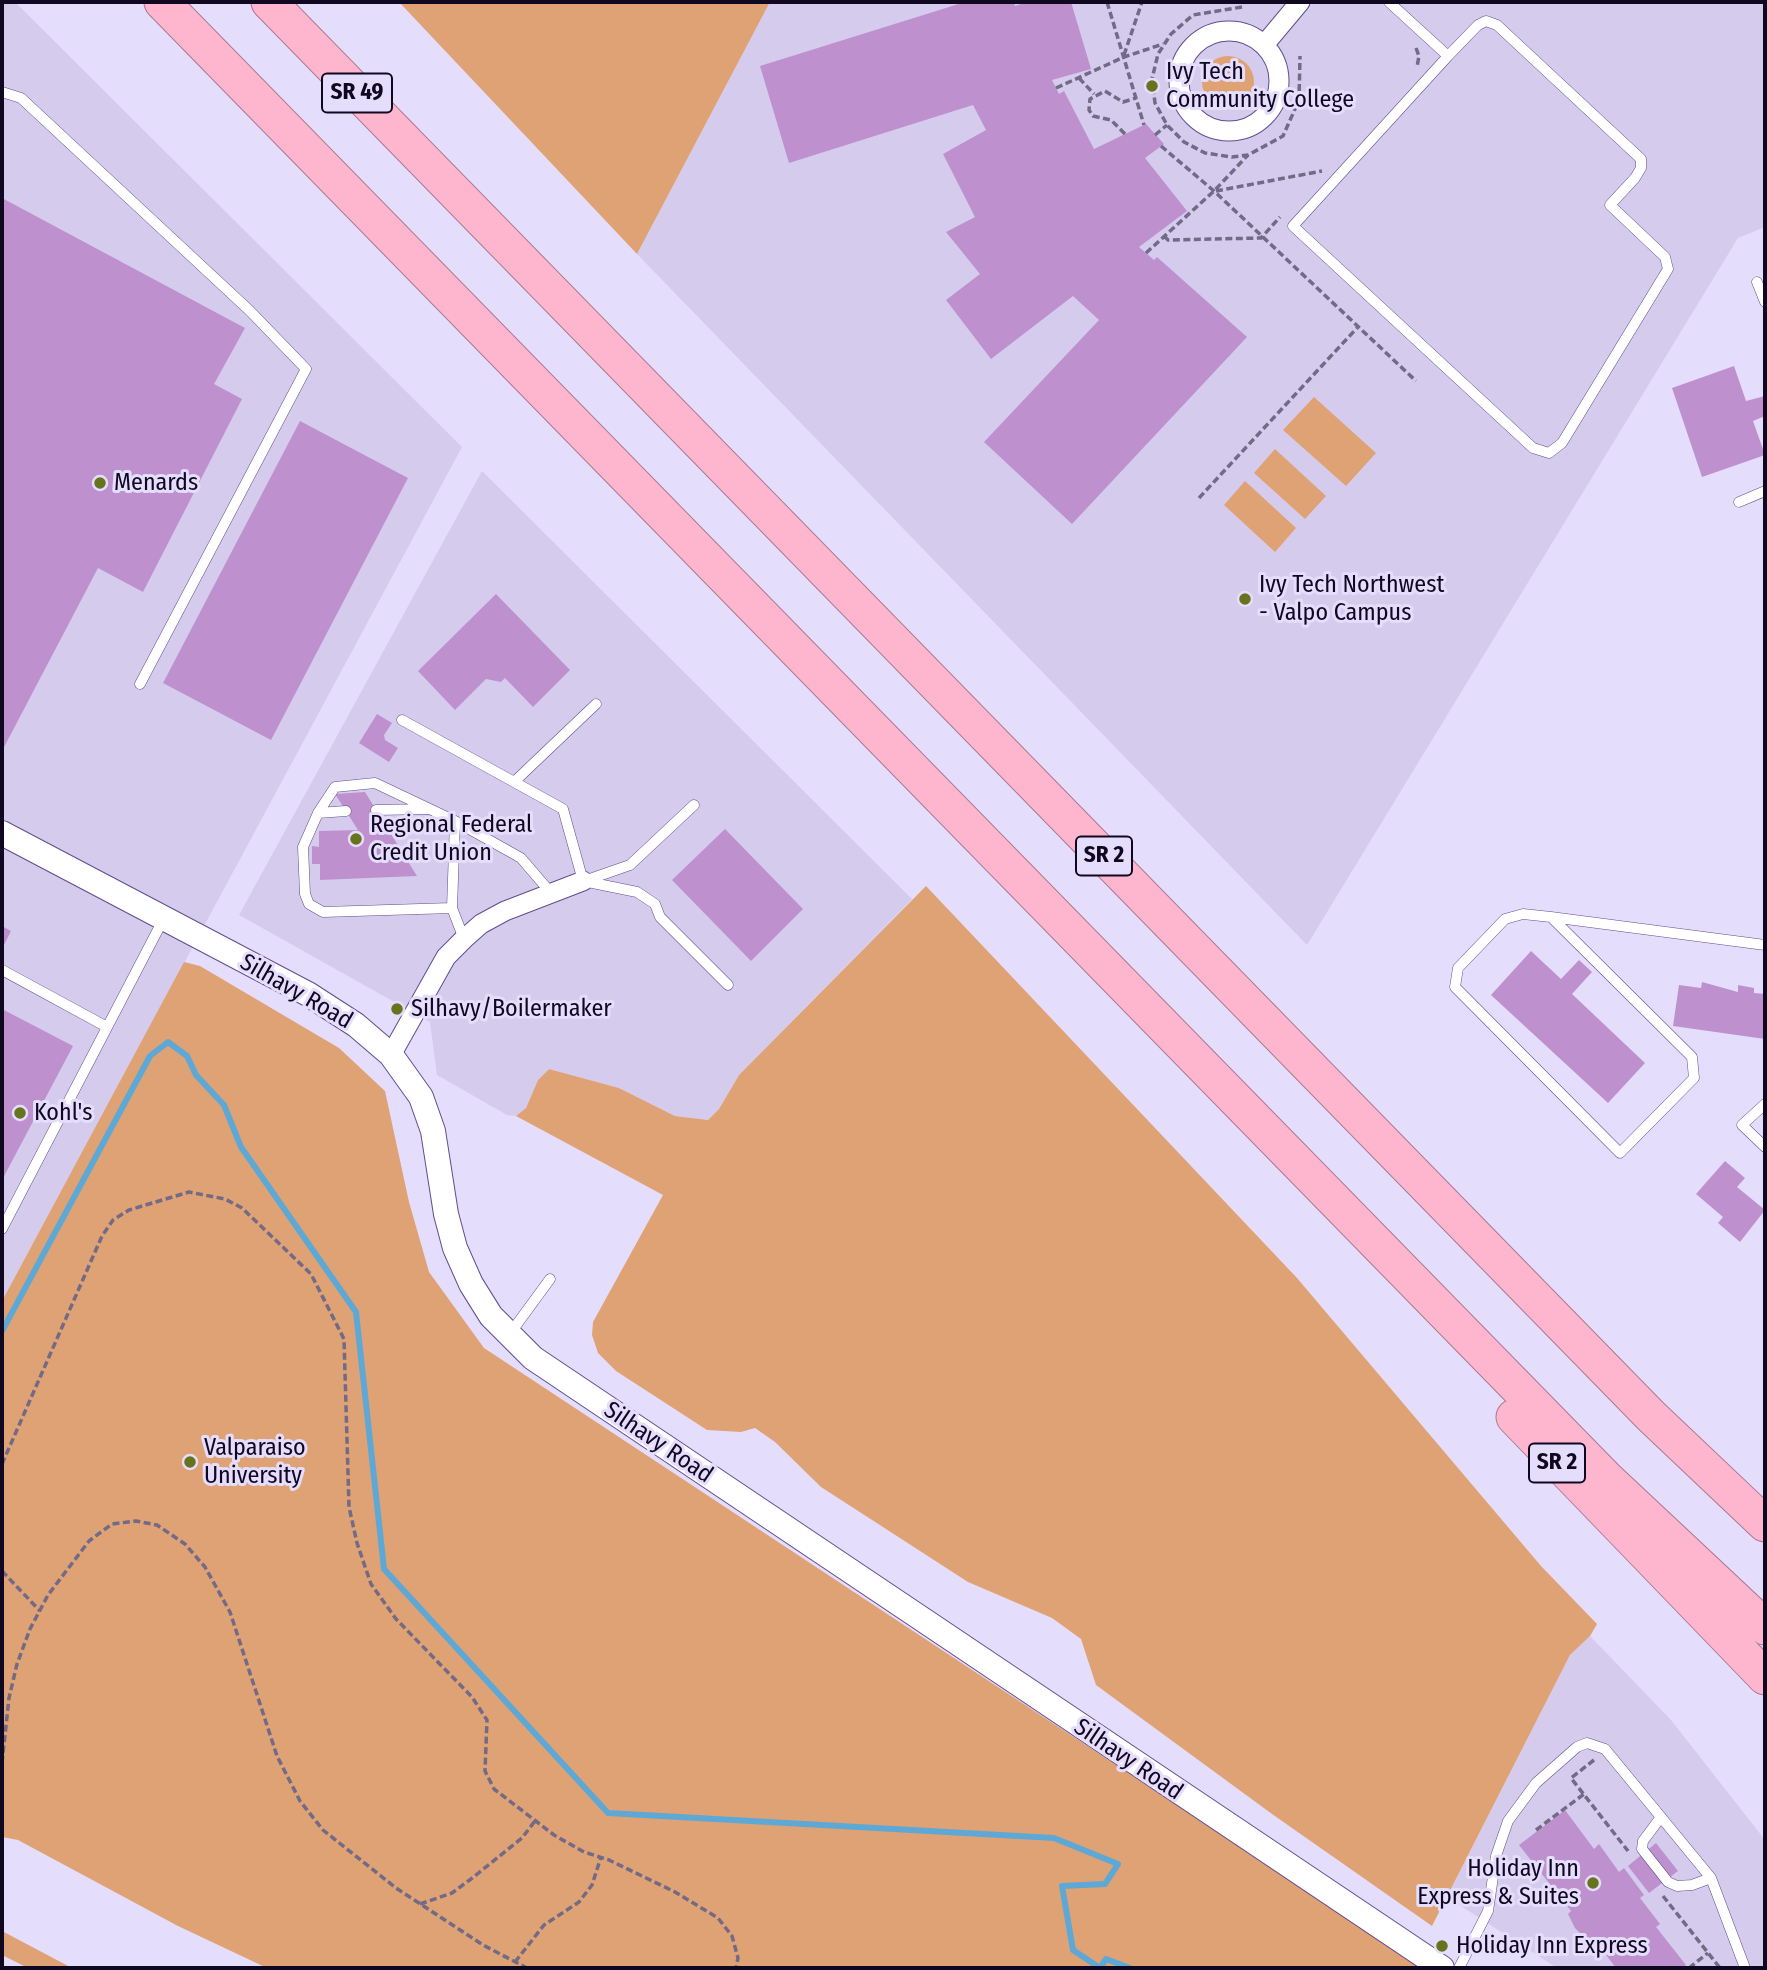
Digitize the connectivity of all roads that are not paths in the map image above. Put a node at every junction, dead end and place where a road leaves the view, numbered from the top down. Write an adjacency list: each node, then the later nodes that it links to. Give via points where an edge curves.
1 (162, 2): 39 (highway, SR 2)
2 (269, 2): 9 (highway, SR 49)
3 (295, 2): 9 (highway, SR 2, via 357,67)
4 (1300, 2): 6 (street)
5 (1389, 2): 7 (lane)
6 (1264, 45): 6 (street, via 1233,31 1216,32 1200,40 1181,66 1181,98 1189,113 1208,127 1231,132 1261,120 1272,108 1279,75)
7 (1448, 56): 7 (lane, via 1478,25 1486,21 1497,24 1641,159 1635,178 1610,205 1665,257 1668,270 1562,443 1549,453 1533,448 1293,226)
8 (2, 92): 14 (lane, via 21,98 306,369)
9 (446, 183): 42 (highway, SR 2, via 1651,1416)
10 (1757, 282): 11 (lane)
11 (1765, 302)
12 (1765, 491): 13 (lane)
13 (1739, 502)
14 (140, 684)
15 (596, 704): 17 (lane)
16 (402, 720): 17 (lane)
17 (514, 782): 25 (lane, via 563,809)
18 (694, 805): 25 (lane, via 630,865)
19 (431, 809): 20 (lane); 22 (lane, via 375,783 352,783 335,788); 23 (lane)
20 (376, 810)
21 (346, 811): 22 (lane)
22 (318, 813): 27 (lane, via 303,847 309,904 323,912)
23 (456, 821): 26 (lane, via 521,858); 27 (lane)
24 (2, 833): 29 (street, Silhavy Road)
25 (583, 881): 26 (street); 33 (lane, via 637,892 655,904 660,918)
26 (551, 893): 30 (street, via 505,911)
27 (452, 908): 30 (lane)
28 (1551, 917): 28 (lane, via 1523,914 1504,919 1458,968 1455,987 1620,1153 1694,1078 1692,1057); 31 (lane)
29 (163, 919): 34 (lane); 35 (street, Silhavy Road, via 308,994)
30 (464, 939): 35 (street, via 446,957)
31 (1765, 946)
32 (2, 971): 34 (lane)
33 (728, 985)
34 (107, 1027): 38 (lane)
35 (391, 1055): 41 (street, Silhavy Road, via 421,1097 433,1131 455,1248 471,1284)
36 (1765, 1104): 37 (lane, via 1742,1125)
37 (1765, 1147)
38 (2, 1229)
39 (1368, 1235): 43 (highway, via 1606,1478); 44 (highway, SR 2, via 1421,1319)
40 (550, 1279): 41 (lane)
41 (508, 1336): 48 (street, Silhavy Road, via 570,1384)
42 (1765, 1524)
43 (1765, 1627)
44 (1765, 1677)
45 (1661, 1817): 46 (lane); 46 (lane, via 1643,1840 1642,1849 1655,1867 1677,1886); 49 (lane, via 1605,1749 1587,1743 1577,1748 1536,1783 1508,1821 1496,1856 1488,1911)
46 (1712, 1878): 47 (lane)
47 (1741, 1966)
48 (1442, 1968)
49 (1459, 1968)

